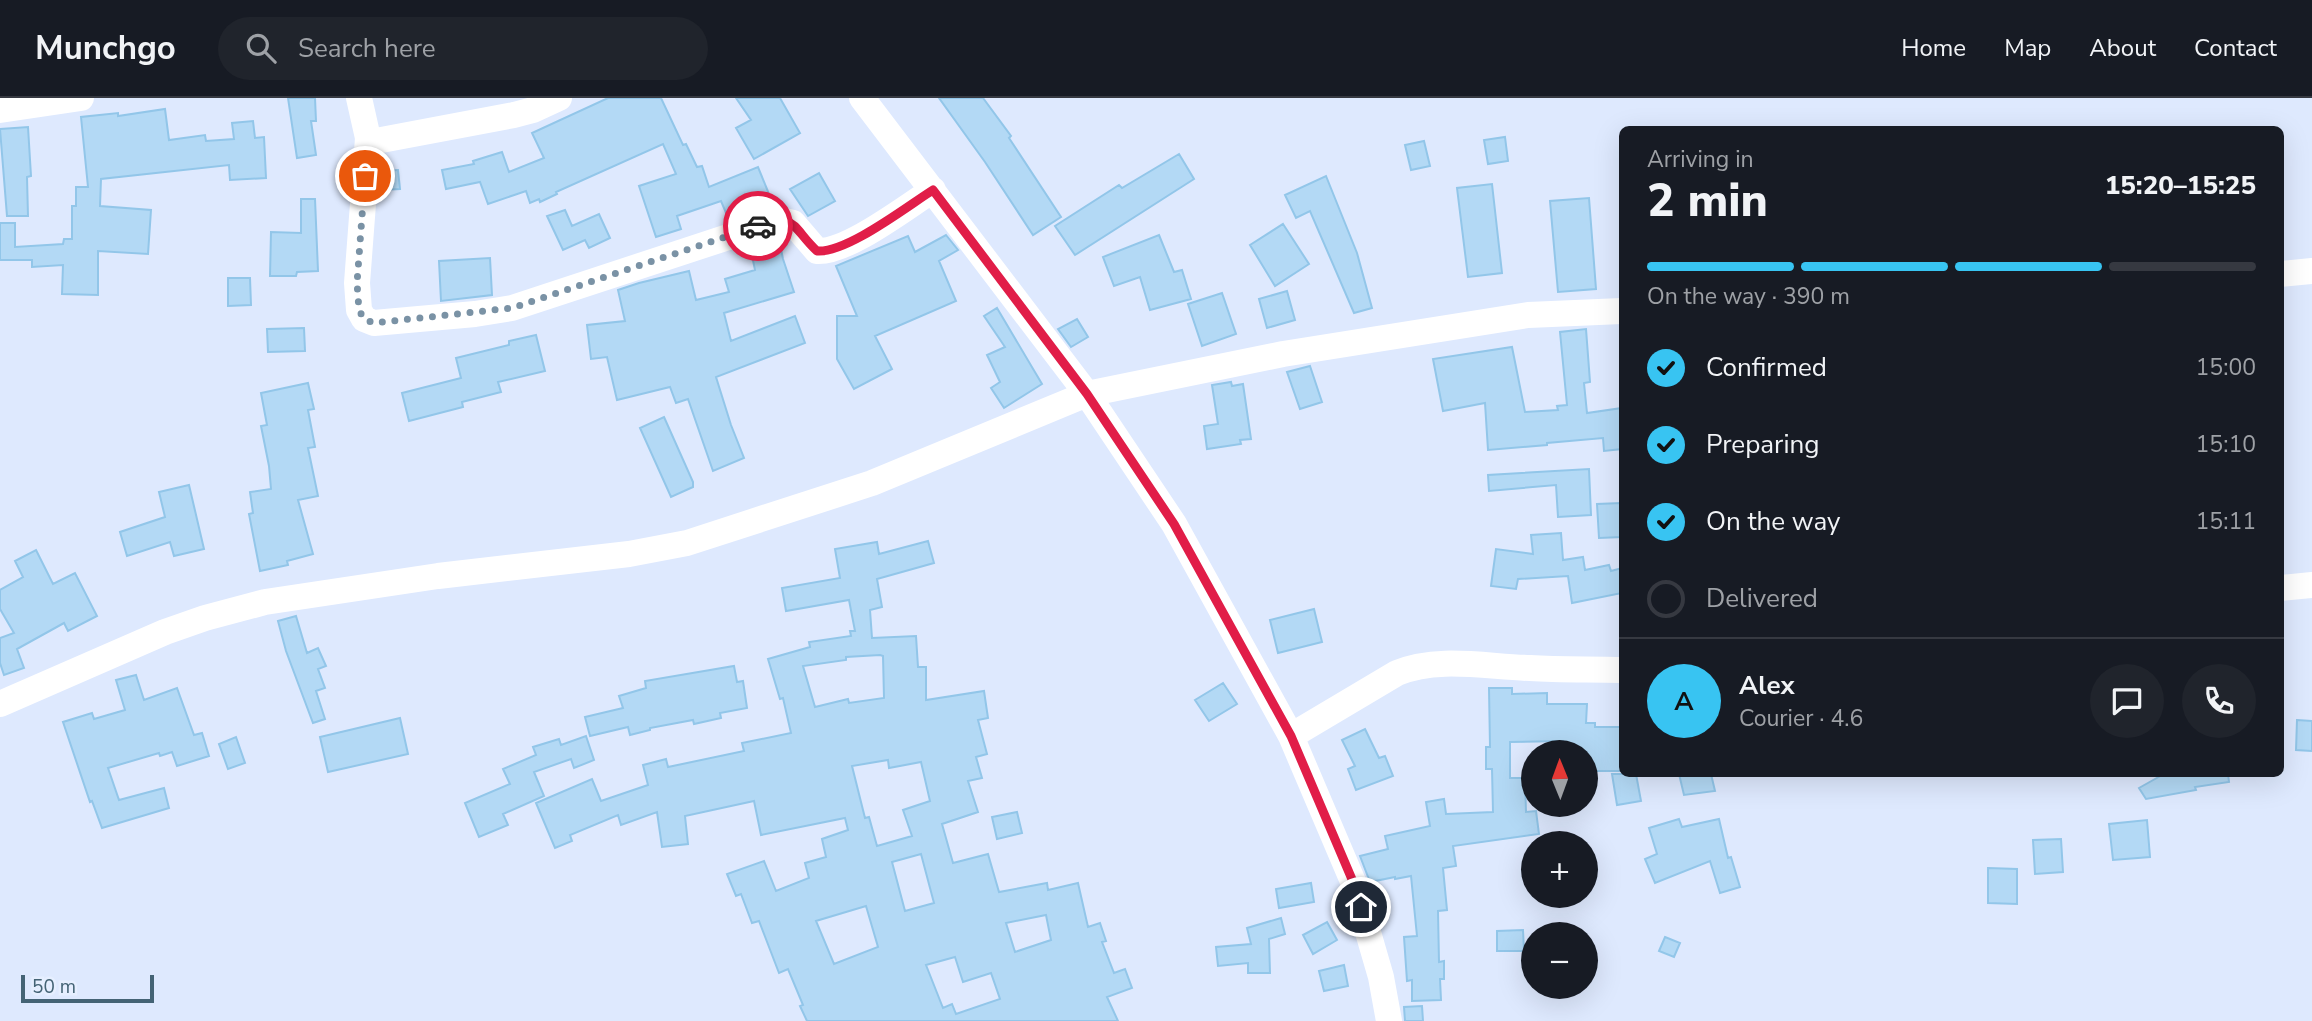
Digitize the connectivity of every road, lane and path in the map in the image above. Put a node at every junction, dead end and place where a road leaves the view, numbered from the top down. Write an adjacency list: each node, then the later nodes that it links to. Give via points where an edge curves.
1 (81, 98): 5 (street)
2 (359, 98): 6 (street)
3 (559, 98): 6 (street, via 514,115 381,140)
4 (862, 98): 7 (street)
5 (0, 110)
6 (368, 138): 7 (street, via 357,283 359,310 364,319 374,323 512,308 780,220 793,223 817,251 826,251 845,245)
7 (933, 190): 11 (street)
8 (2312, 271): 9 (street)
9 (2284, 274)
10 (1619, 311): 11 (street, via 1514,317 1283,354)
11 (1087, 394): 15 (street, via 872,483 687,543 265,602 165,632); 16 (street, via 1174,524)
12 (2312, 586): 13 (street)
13 (2284, 588)
14 (1619, 670): 16 (street, via 1454,664 1410,668)
15 (0, 704)
16 (1291, 736): 17 (street, via 1354,884)
17 (1389, 1021)

